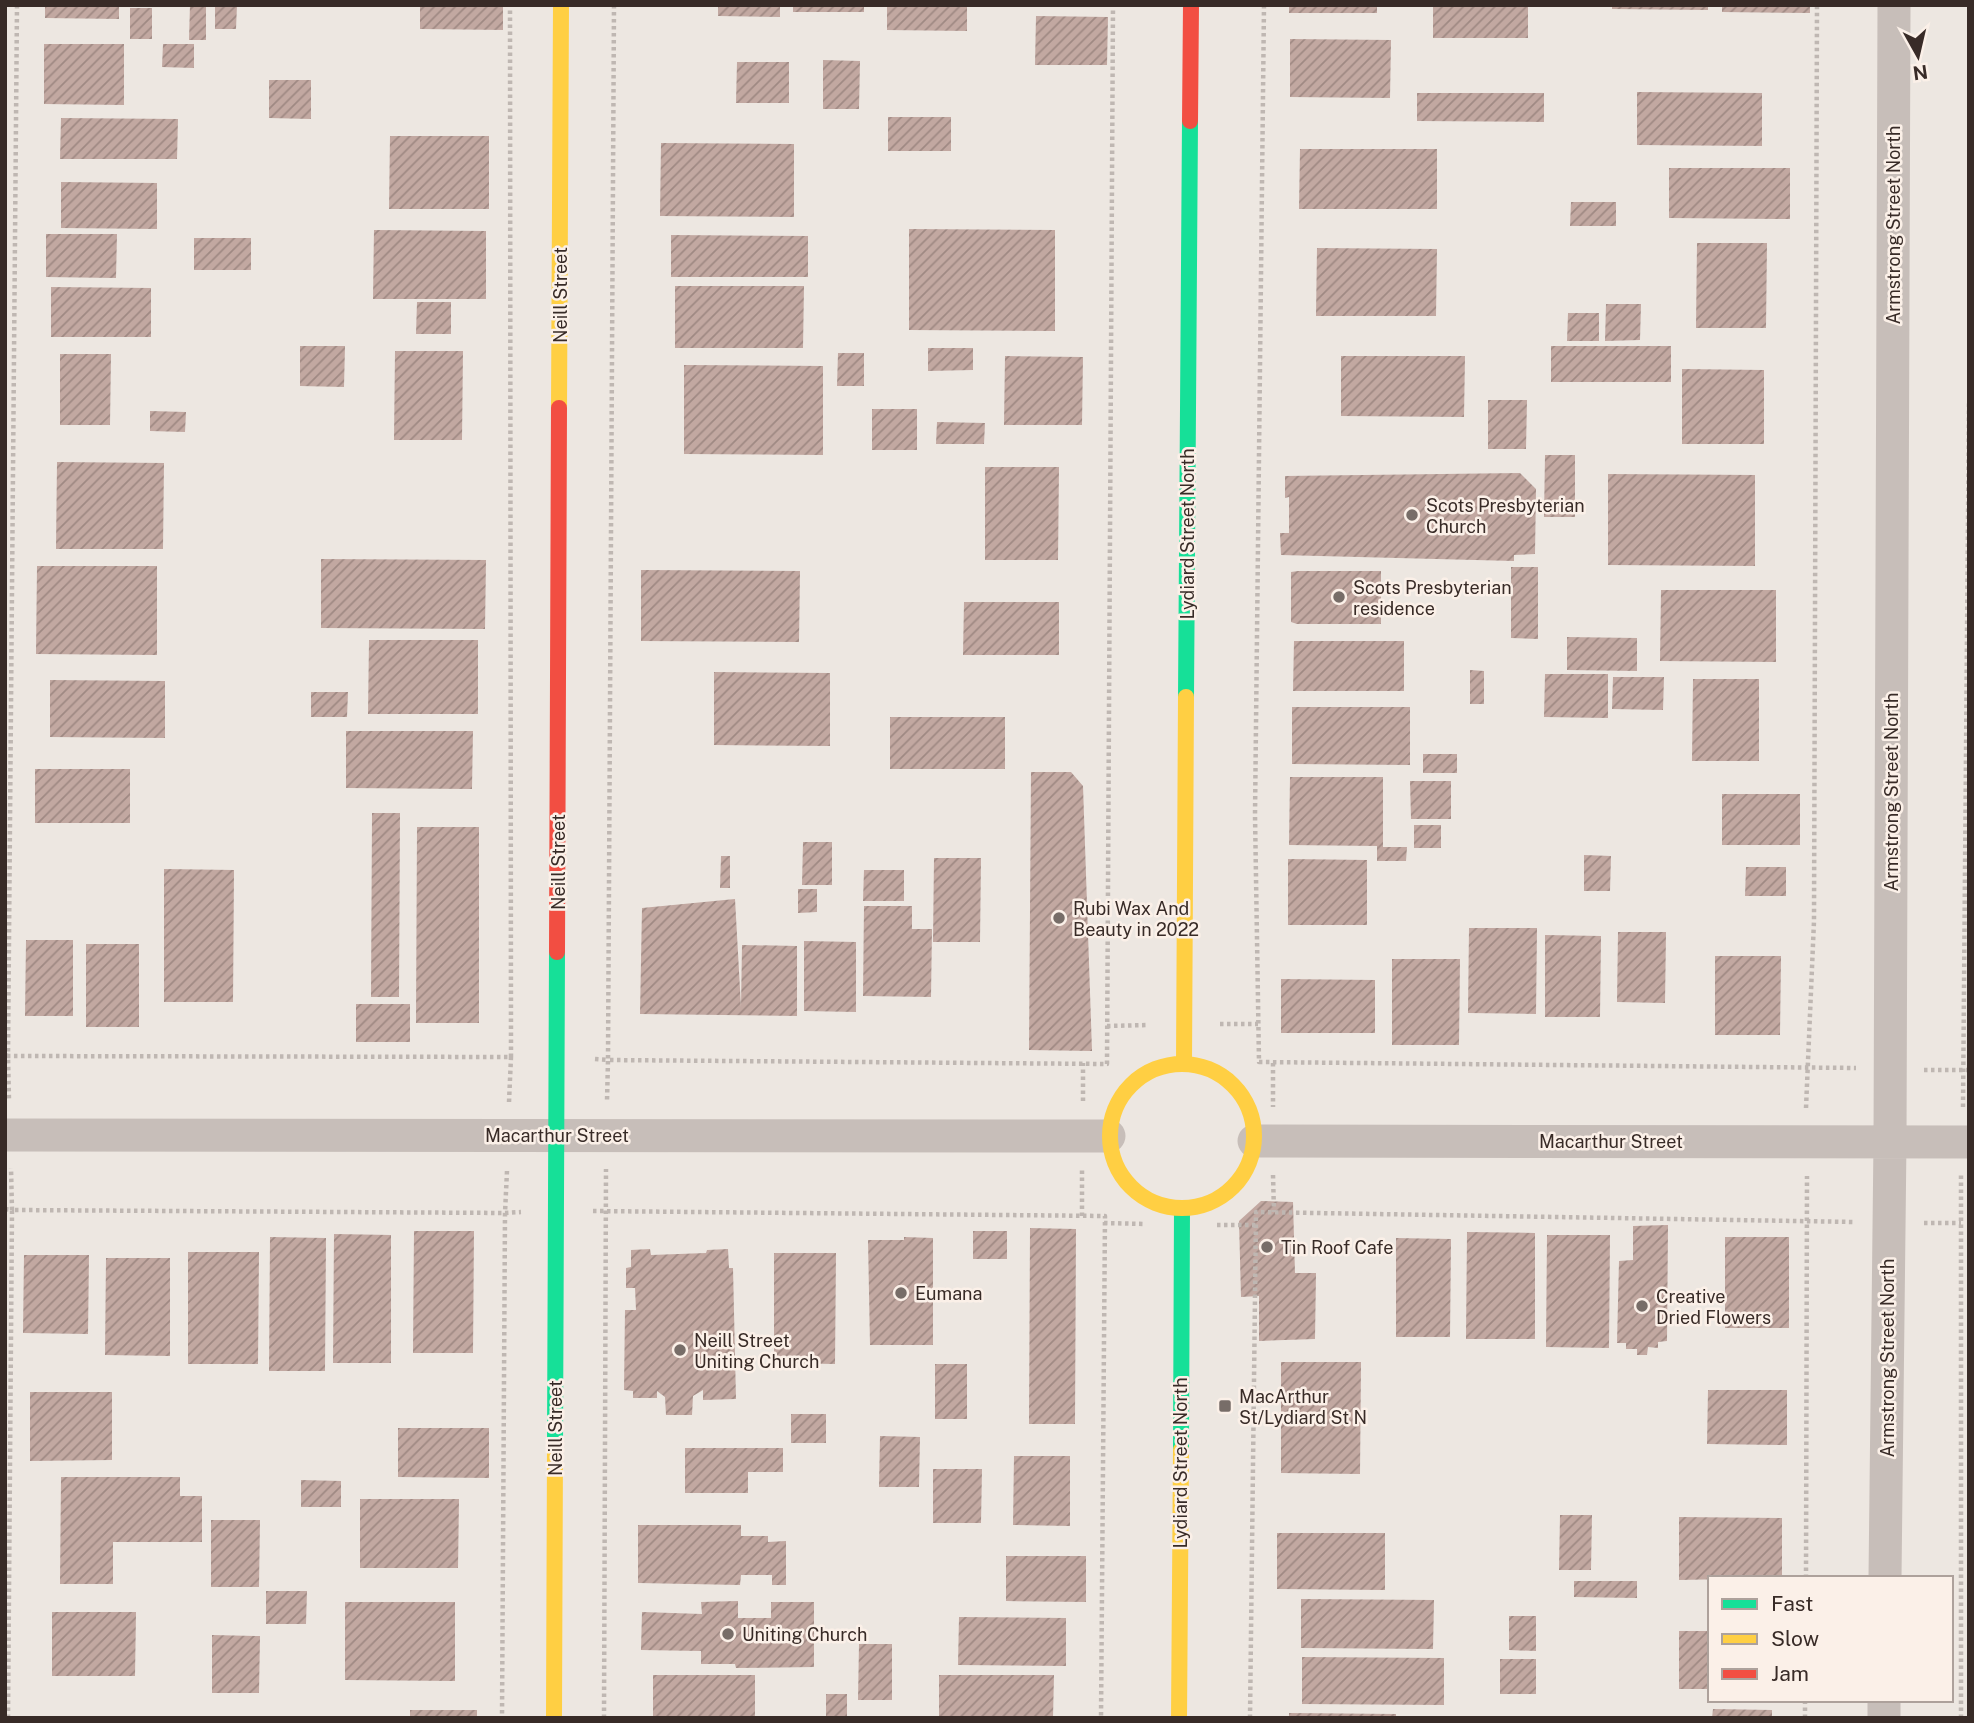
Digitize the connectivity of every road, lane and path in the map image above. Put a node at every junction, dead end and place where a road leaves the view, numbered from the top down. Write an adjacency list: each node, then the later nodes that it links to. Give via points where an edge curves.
1 (17, 5): 2 (path, via 8,1056 511,1057)
2 (510, 5)
3 (561, 5): 13 (street, Neill Street)
4 (614, 5): 5 (path, via 608,1060 1107,1064)
5 (1113, 5)
6 (1191, 5): 11 (street, Lydiard Street North)
7 (1264, 5): 8 (path, via 1255,801 1259,1062 1807,1067 1814,921)
8 (1817, 5)
9 (1894, 5): 17 (street, Armstrong Street North)
10 (1969, 401): 12 (path, via 1963,1070)
11 (1184, 1064): 15 (street, via 1140,1076 1113,1113); 16 (street, via 1221,1075 1236,1088 1247,1104)
12 (1969, 1070)
13 (556, 1134): 14 (street, Macarthur Street); 15 (street, Macarthur Street); 25 (street, Neill Street)
14 (5, 1135)
15 (1109, 1136): 19 (street, via 1123,1179 1139,1194)
16 (1254, 1141): 17 (street, Macarthur Street); 19 (street, via 1249,1162 1223,1195)
17 (1889, 1141): 18 (street, Macarthur Street); 22 (street, Armstrong Street North)
18 (1969, 1142)
19 (1182, 1208): 28 (street, Lydiard Street North)
20 (1969, 1208): 30 (path, via 1961,1208)
21 (1806, 1576): 29 (path, via 1808,1223 1256,1212)
22 (1885, 1576)
23 (8, 1718): 24 (path, via 12,1210 505,1213)
24 (502, 1718)
25 (554, 1718)
26 (604, 1718): 27 (path, via 606,1210 1105,1216)
27 (1101, 1718)
28 (1178, 1718)
29 (1250, 1718)
30 (1961, 1718)

